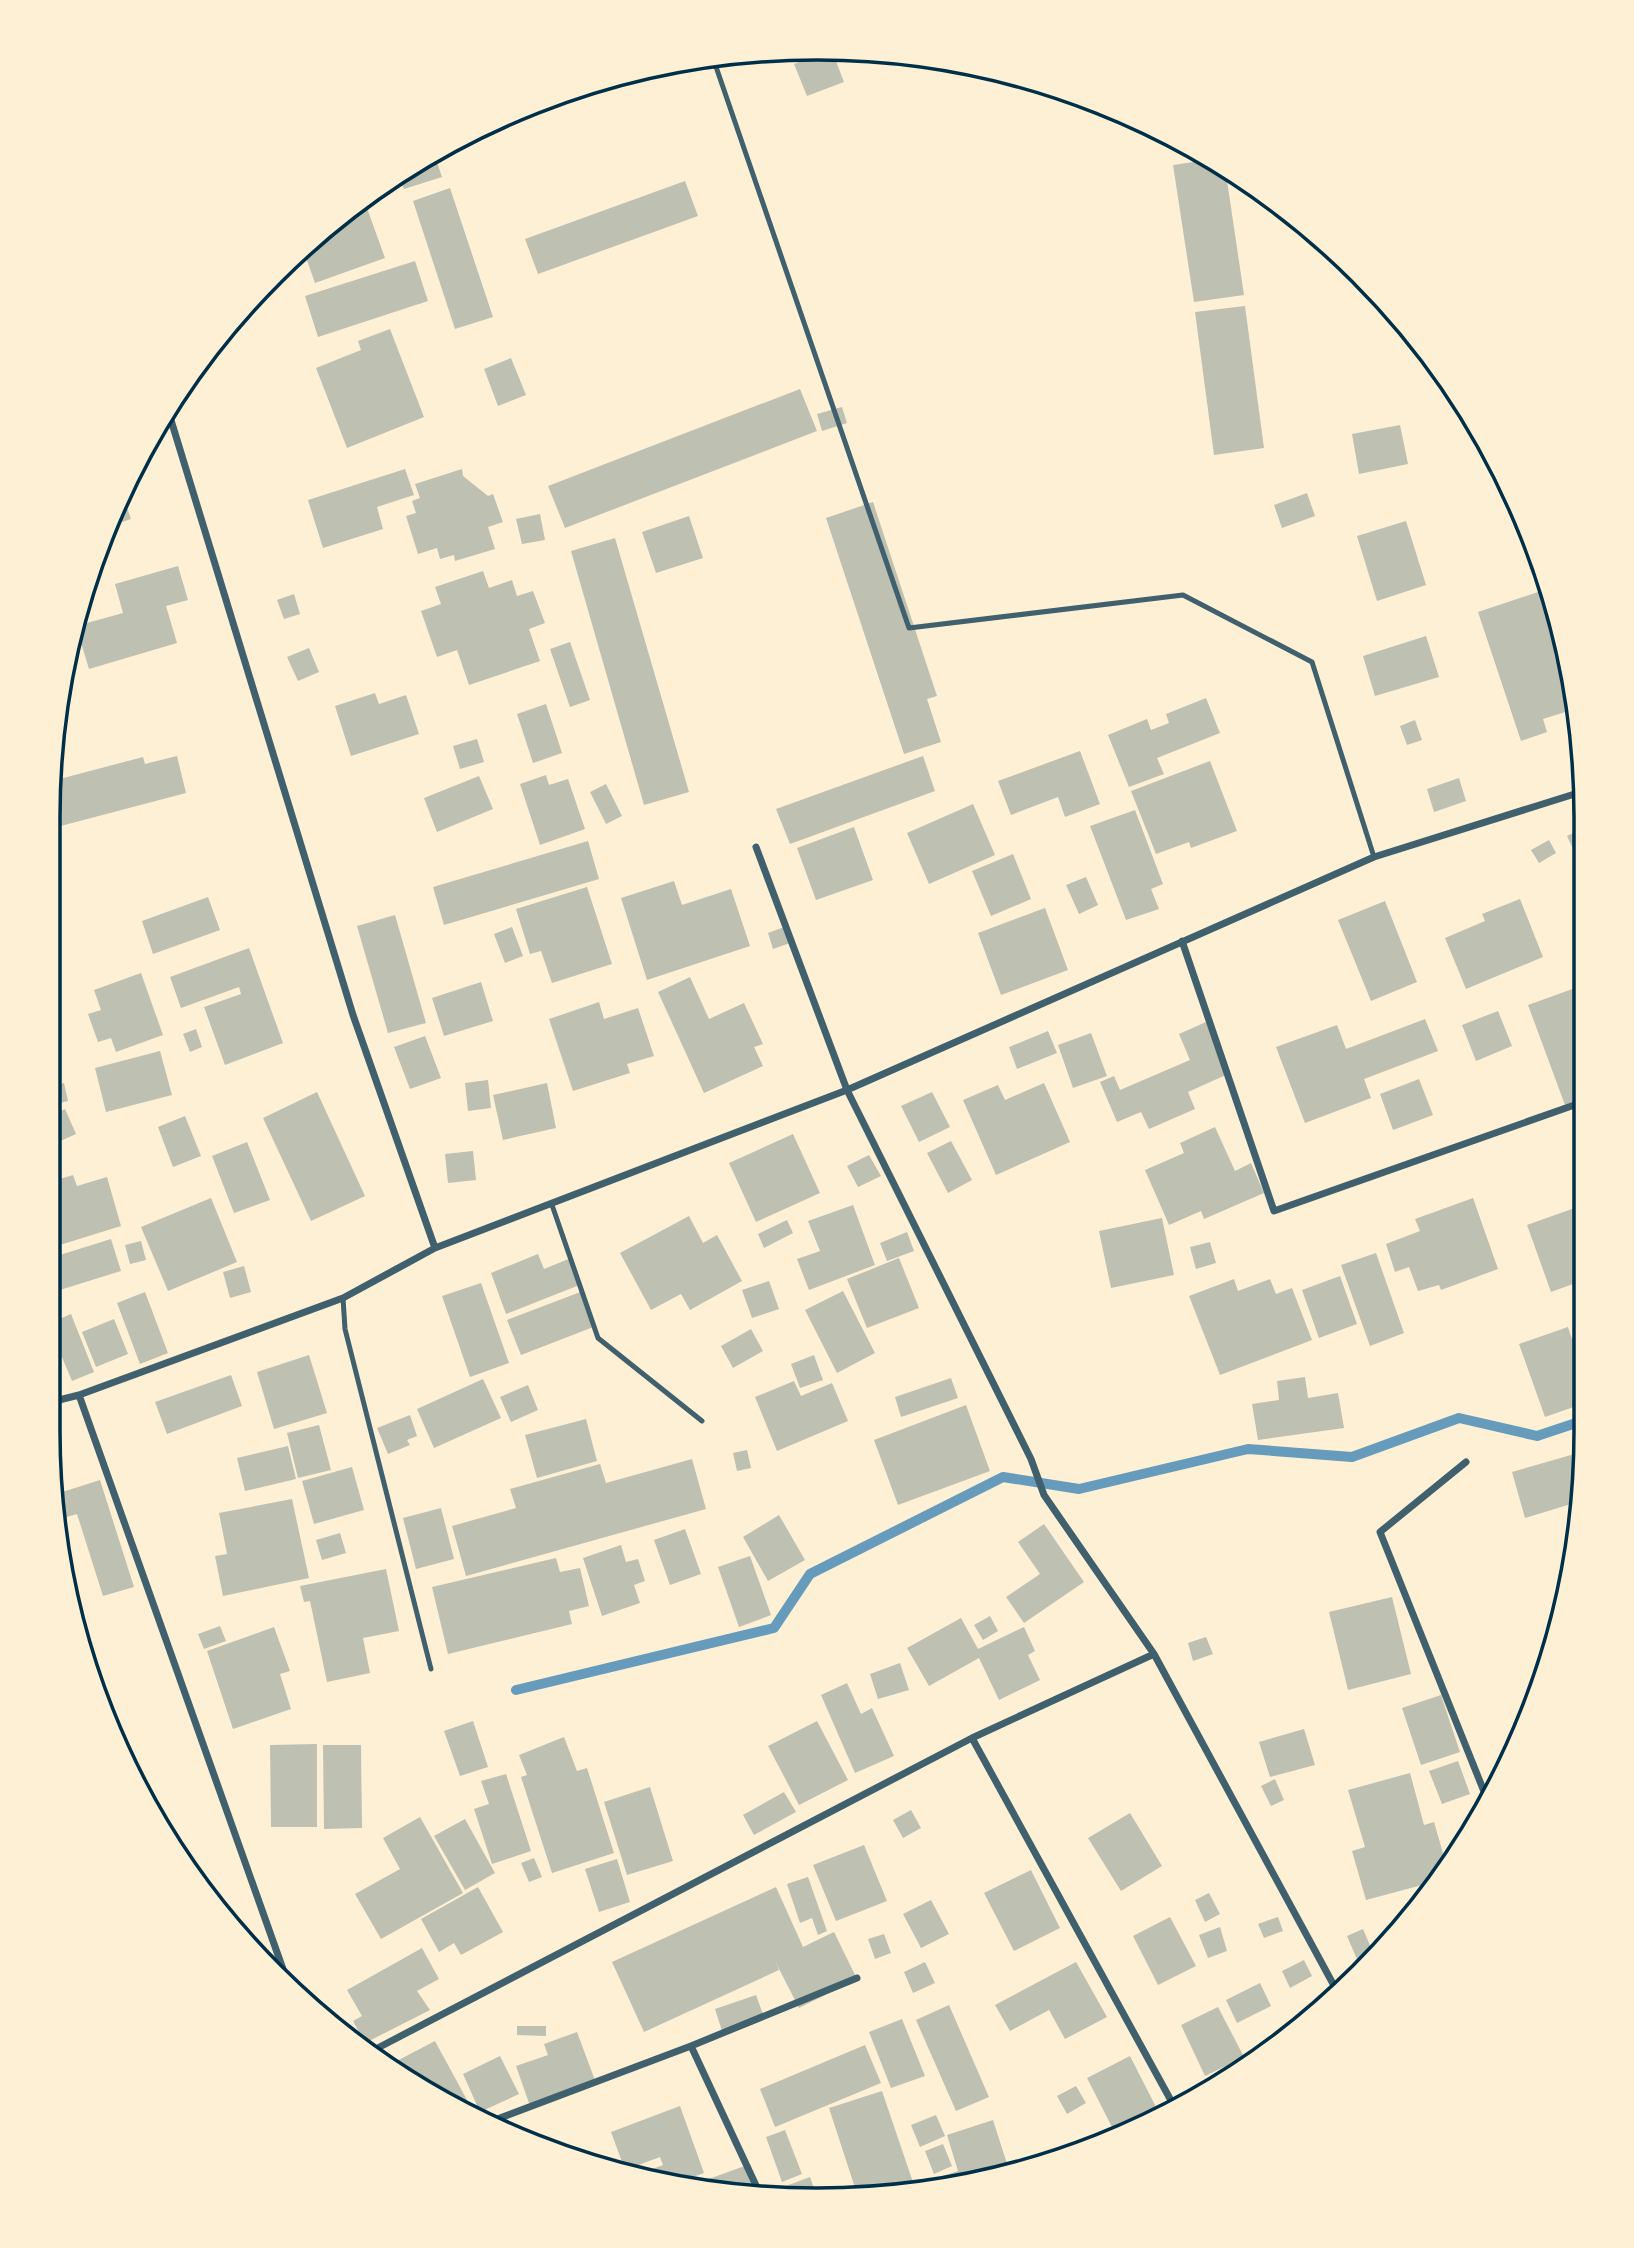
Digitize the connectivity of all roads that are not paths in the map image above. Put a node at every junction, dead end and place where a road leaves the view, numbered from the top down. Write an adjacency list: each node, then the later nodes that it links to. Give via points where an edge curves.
1 (716, 66): 5 (lane, via 909,628 1183,595 1312,662)
2 (171, 421): 10 (street, via 353,1015)
3 (1574, 794): 5 (street)
4 (756, 847): 7 (street)
5 (1374, 857): 6 (street)
6 (1182, 941): 7 (street); 8 (street, via 1274,1211)
7 (846, 1090): 9 (street); 16 (street, via 1031,1459 1044,1495)
8 (1574, 1105)
9 (552, 1205): 10 (street); 14 (lane, via 598,1338)
10 (435, 1248): 11 (street)
11 (343, 1298): 12 (street); 17 (lane, via 345,1329)
12 (79, 1395): 13 (street); 20 (street)
13 (60, 1398)
14 (702, 1421)
15 (1466, 1462): 19 (street, via 1380,1532)
16 (1154, 1654): 18 (street); 22 (street)
17 (431, 1669)
18 (972, 1738): 24 (street); 25 (street)
19 (1483, 1790)
20 (283, 1969)
21 (857, 1978): 23 (street)
22 (1334, 1985)
23 (691, 2046): 26 (street); 27 (street)
24 (378, 2048)
25 (1171, 2100)
26 (499, 2118)
27 (756, 2186)

